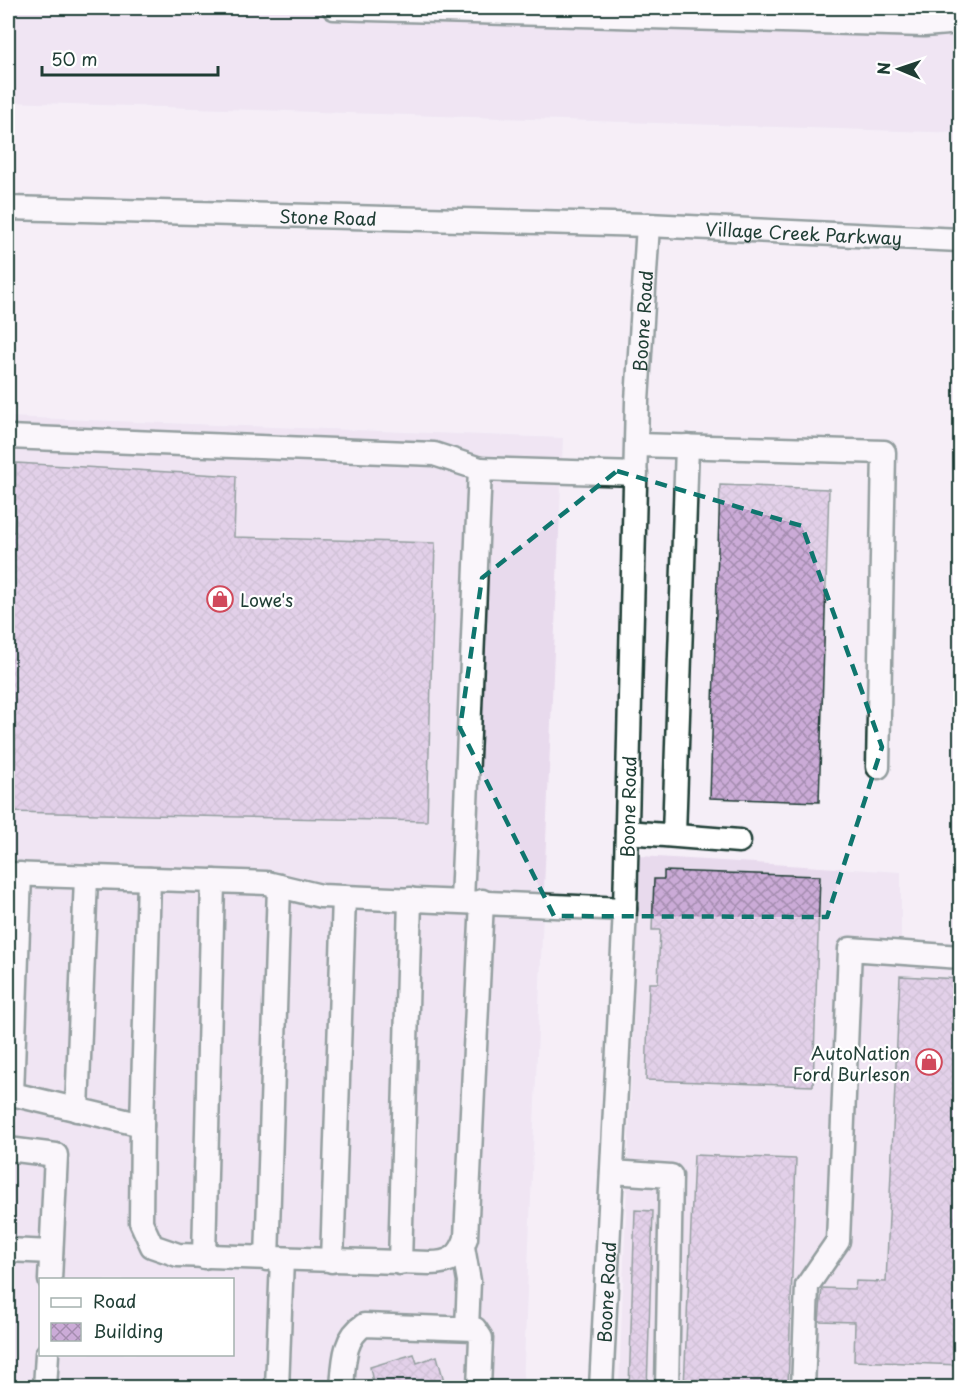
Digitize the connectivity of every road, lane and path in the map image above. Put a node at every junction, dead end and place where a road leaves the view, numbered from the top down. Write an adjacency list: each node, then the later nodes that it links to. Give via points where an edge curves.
1 (334, 8): 2 (street)
2 (502, 10): 3 (street, via 924,25)
3 (960, 22)
4 (8, 208): 5 (street, Stone Road)
5 (648, 225): 6 (street, Village Creek Parkway); 8 (street, Boone Road)
6 (960, 240)
7 (8, 437): 10 (street, via 434,454)
8 (637, 444): 9 (street); 11 (street, Boone Road)
9 (687, 446): 12 (street, via 884,452); 14 (street)
10 (480, 469): 11 (street); 23 (street)
11 (636, 474): 13 (street, Boone Road)
12 (878, 767)
13 (627, 832): 14 (street); 24 (street, Boone Road)
14 (674, 835): 15 (street)
15 (739, 841)
16 (14, 874): 17 (street); 26 (street)
17 (87, 878): 18 (street); 27 (street)
18 (149, 879): 19 (street); 28 (street)
19 (213, 881): 20 (street); 34 (street)
20 (279, 886): 21 (street); 35 (street)
21 (344, 897): 22 (street); 36 (street)
22 (410, 899): 23 (street); 37 (street)
23 (472, 902): 24 (street); 31 (street)
24 (625, 909): 30 (street, Boone Road)
25 (960, 957): 47 (street, via 850,949 838,1241 807,1287)
26 (10, 1093): 27 (street)
27 (77, 1110): 28 (street)
28 (142, 1125): 34 (street, via 141,1222 145,1235 159,1250)
29 (8, 1149): 33 (street, via 56,1155)
30 (612, 1172): 45 (street, Boone Road); 46 (street, via 671,1176)
31 (463, 1247): 37 (street, via 457,1256 440,1263); 39 (street, via 469,1281)
32 (8, 1250): 33 (street)
33 (51, 1251): 38 (street)
34 (204, 1257): 35 (street)
35 (275, 1259): 36 (street); 42 (street)
36 (332, 1261): 37 (street)
37 (400, 1263)
38 (50, 1278)
39 (467, 1328): 43 (street, via 364,1325 354,1331 347,1347); 44 (street, via 475,1329 481,1338)
40 (46, 1356): 41 (street)
41 (45, 1388)
42 (277, 1388)
43 (342, 1388)
44 (479, 1388)
45 (601, 1388)
46 (667, 1388)
47 (803, 1388)

